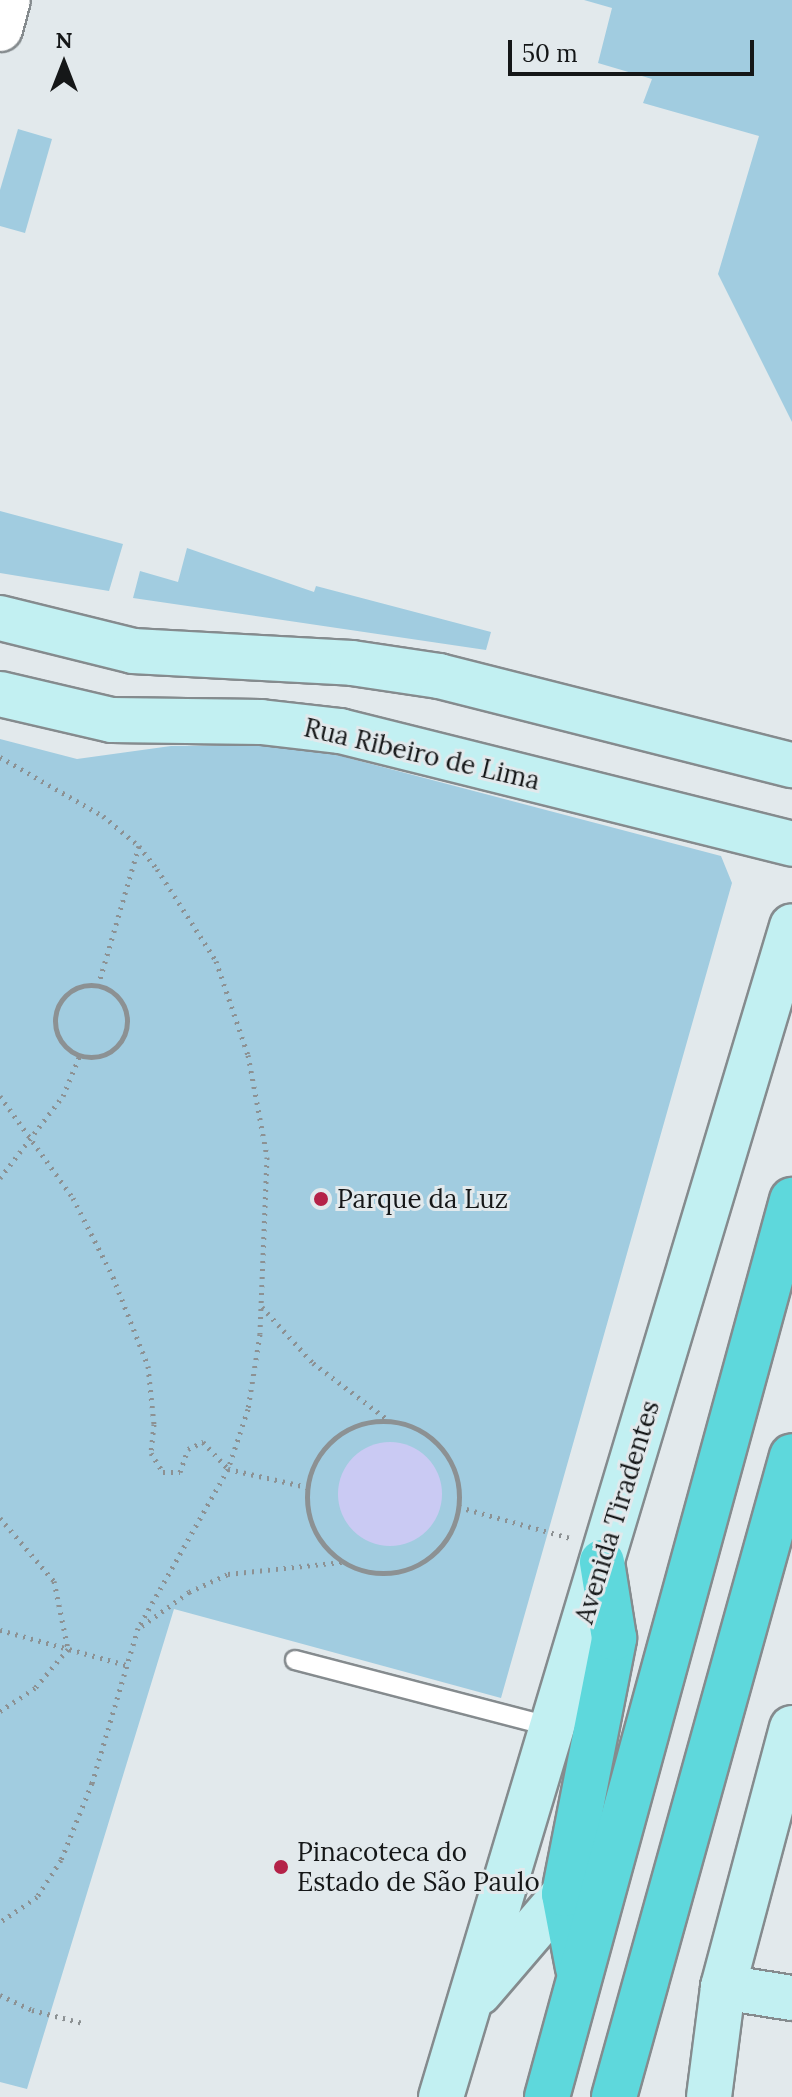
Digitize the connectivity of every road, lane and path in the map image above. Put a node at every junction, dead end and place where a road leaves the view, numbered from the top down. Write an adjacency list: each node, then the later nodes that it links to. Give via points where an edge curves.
1 (8, 0): 2 (street)
2 (0, 29)
3 (0, 618): 6 (main road, via 133,651 352,663 439,676)
4 (0, 694): 7 (main road, Rua Ribeiro de Lima, via 112,720 261,722 340,731)
5 (0, 757): 8 (path, via 103,816)
6 (792, 765)
7 (792, 844)
8 (139, 846): 10 (path); 16 (path, via 216,961 248,1055 267,1157)
9 (792, 926): 23 (main road, Avenida Tiradentes)
10 (98, 986): 11 (path, via 74,989 55,1018 61,1040); 11 (path, via 124,1007 126,1030 113,1049)
11 (80, 1055): 13 (path, via 63,1096)
12 (0, 1096): 13 (path)
13 (33, 1139): 14 (path); 19 (path, via 99,1251 148,1366 151,1453 163,1472 180,1472 188,1449 203,1442)
14 (0, 1178)
15 (792, 1200): 35 (highway)
16 (261, 1307): 17 (path, via 313,1363); 19 (path, via 248,1409)
17 (388, 1421): 20 (path, via 364,1422 334,1439 313,1465); 21 (path, via 413,1426 434,1439 459,1482)
18 (792, 1456): 43 (highway)
19 (228, 1469): 20 (path); 25 (path)
20 (307, 1487): 24 (path, via 314,1530)
21 (459, 1507): 23 (path); 24 (path, via 437,1551 416,1565 392,1573)
22 (0, 1518): 27 (path, via 54,1581)
23 (604, 1555): 31 (main road, Avenida Tiradentes); 33 (highway, via 614,1638)
24 (343, 1562): 25 (path, via 228,1574 189,1592)
25 (138, 1628): 29 (path)
26 (0, 1630): 27 (path)
27 (68, 1649): 29 (path); 30 (path, via 35,1688)
28 (295, 1660): 31 (lane)
29 (127, 1665): 34 (path, via 92,1783 61,1860 37,1897)
30 (0, 1711)
31 (553, 1727): 39 (main road, Avenida Tiradentes)
32 (792, 1728): 36 (main road)
33 (564, 1894): 35 (highway); 39 (main road)
34 (0, 1922)
35 (580, 1979): 42 (highway)
36 (723, 1987): 38 (main road); 44 (main road)
37 (0, 1995): 40 (path)
38 (792, 1998)
39 (469, 2006): 41 (main road, Avenida Tiradentes)
40 (83, 2023)
41 (441, 2097)
42 (547, 2097)
43 (614, 2097)
44 (709, 2097)

